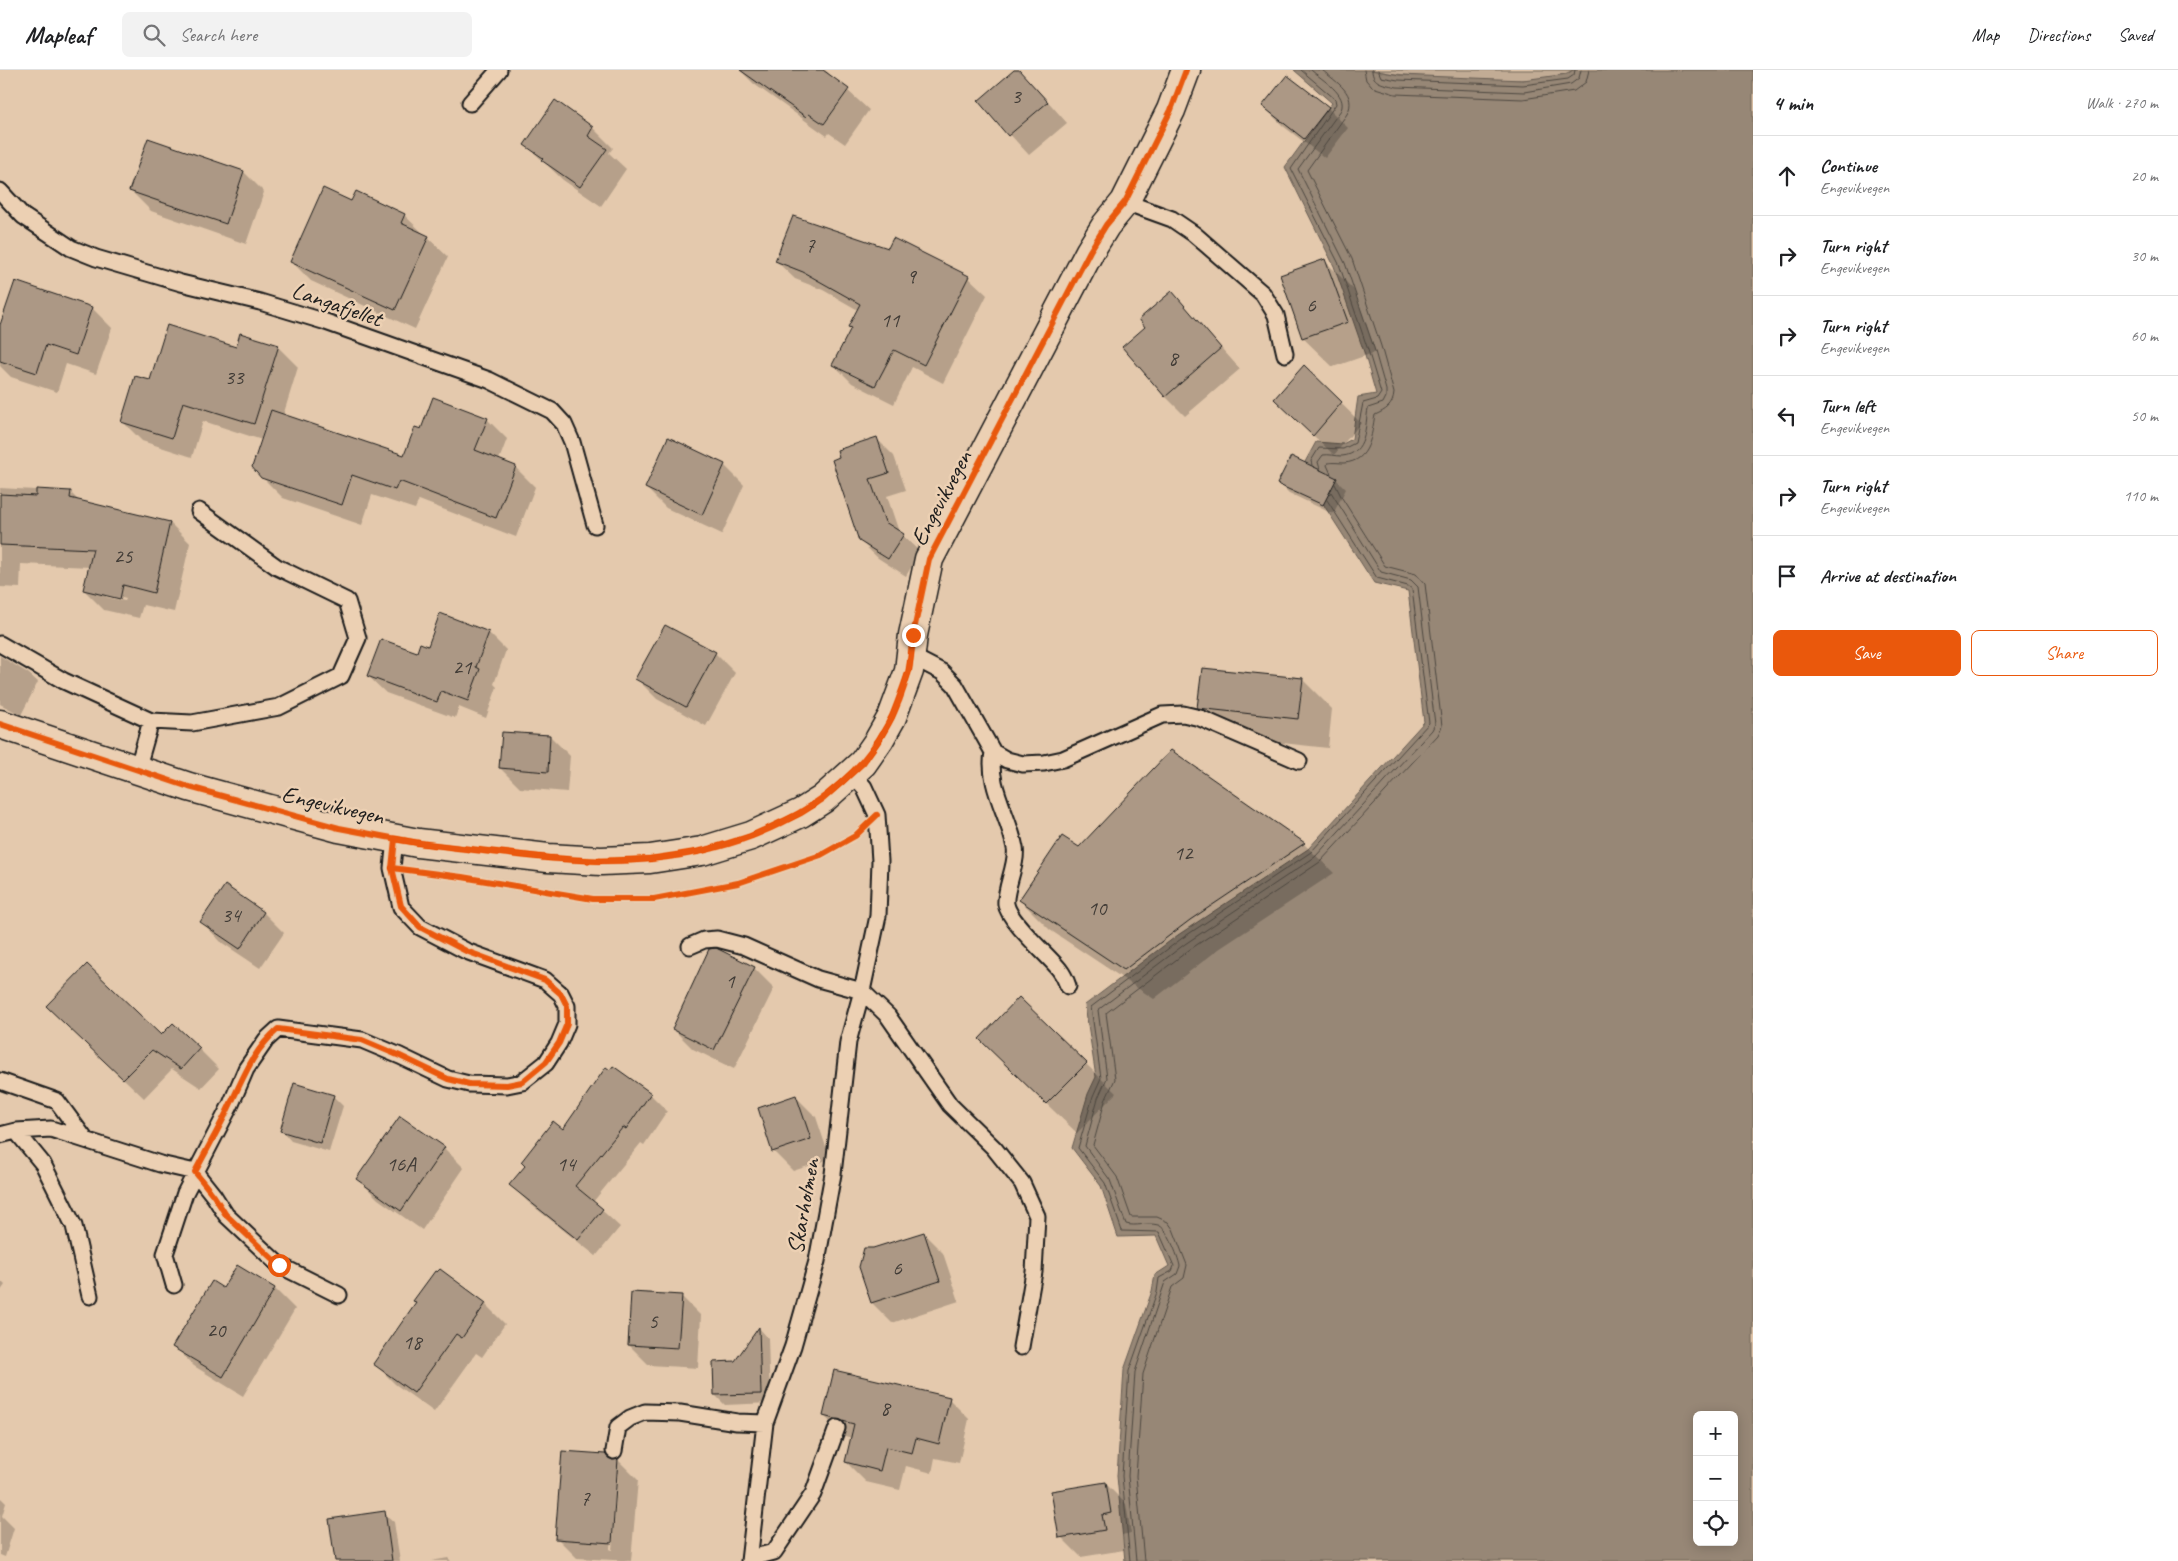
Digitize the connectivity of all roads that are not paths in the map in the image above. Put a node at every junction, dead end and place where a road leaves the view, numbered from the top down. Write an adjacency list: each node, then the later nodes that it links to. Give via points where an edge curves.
1 (499, 70): 3 (lane)
2 (1186, 70): 5 (street, Engevikvegen, via 1171,110)
3 (470, 103)
4 (0, 192): 8 (lane, Langafjellet, via 22,216 88,255 323,321 489,380 552,411 564,424 572,442)
5 (1125, 202): 6 (lane, via 1172,219 1263,294 1276,315); 10 (street, Engevikvegen, via 1090,251 929,559)
6 (1285, 354)
7 (199, 511): 11 (lane, via 277,567 347,601 358,638 341,676 279,707 192,723)
8 (595, 525)
9 (0, 644): 11 (lane, via 64,681)
10 (911, 656): 13 (lane, via 942,672 955,685); 16 (street, Engevikvegen, via 892,717 863,763)
11 (151, 721): 15 (lane)
12 (0, 724): 15 (street, Engevikvegen)
13 (994, 752): 14 (lane, via 1023,764 1044,764 1162,715 1183,714 1200,718); 19 (lane, via 991,764 997,795 1016,849 1006,904 1023,930 1060,971)
14 (1299, 761)
15 (137, 770): 17 (street, Engevikvegen, via 339,828)
16 (852, 773): 17 (street, Engevikvegen, via 816,804 751,836 702,851 650,859 548,858); 20 (lane, Skarholmen, via 864,786 876,815 880,861 878,916)
17 (395, 839): 25 (lane, Engevikvegen, via 392,868 401,906 420,927 466,951 545,980 561,994 567,1006 567,1024 559,1043 546,1062 522,1082 469,1084 448,1079 362,1040 278,1029 246,1069)
18 (690, 946): 20 (lane, via 704,940 726,941 818,979)
19 (1068, 986)
20 (862, 991): 29 (lane, via 888,1016 950,1106 994,1148 1022,1183 1037,1216 1034,1272); 30 (lane, Skarholmen, via 848,1042 833,1174 817,1261 793,1346)
21 (0, 1081): 24 (lane, via 57,1101)
22 (16, 1132): 23 (lane); 24 (lane, via 52,1129); 28 (lane, via 43,1164 74,1226)
23 (0, 1135)
24 (85, 1140): 25 (lane)
25 (195, 1172): 26 (lane, Engevikvegen, via 185,1192 165,1254); 27 (lane, via 226,1215 279,1265)
26 (174, 1285)
27 (339, 1295)
28 (90, 1296)
29 (1021, 1347)
30 (765, 1422): 32 (lane, via 645,1412 618,1427); 33 (lane, Skarholmen)
31 (837, 1428): 33 (lane, Skarholmen, via 813,1494 774,1552)
32 (614, 1451)
33 (750, 1559)

